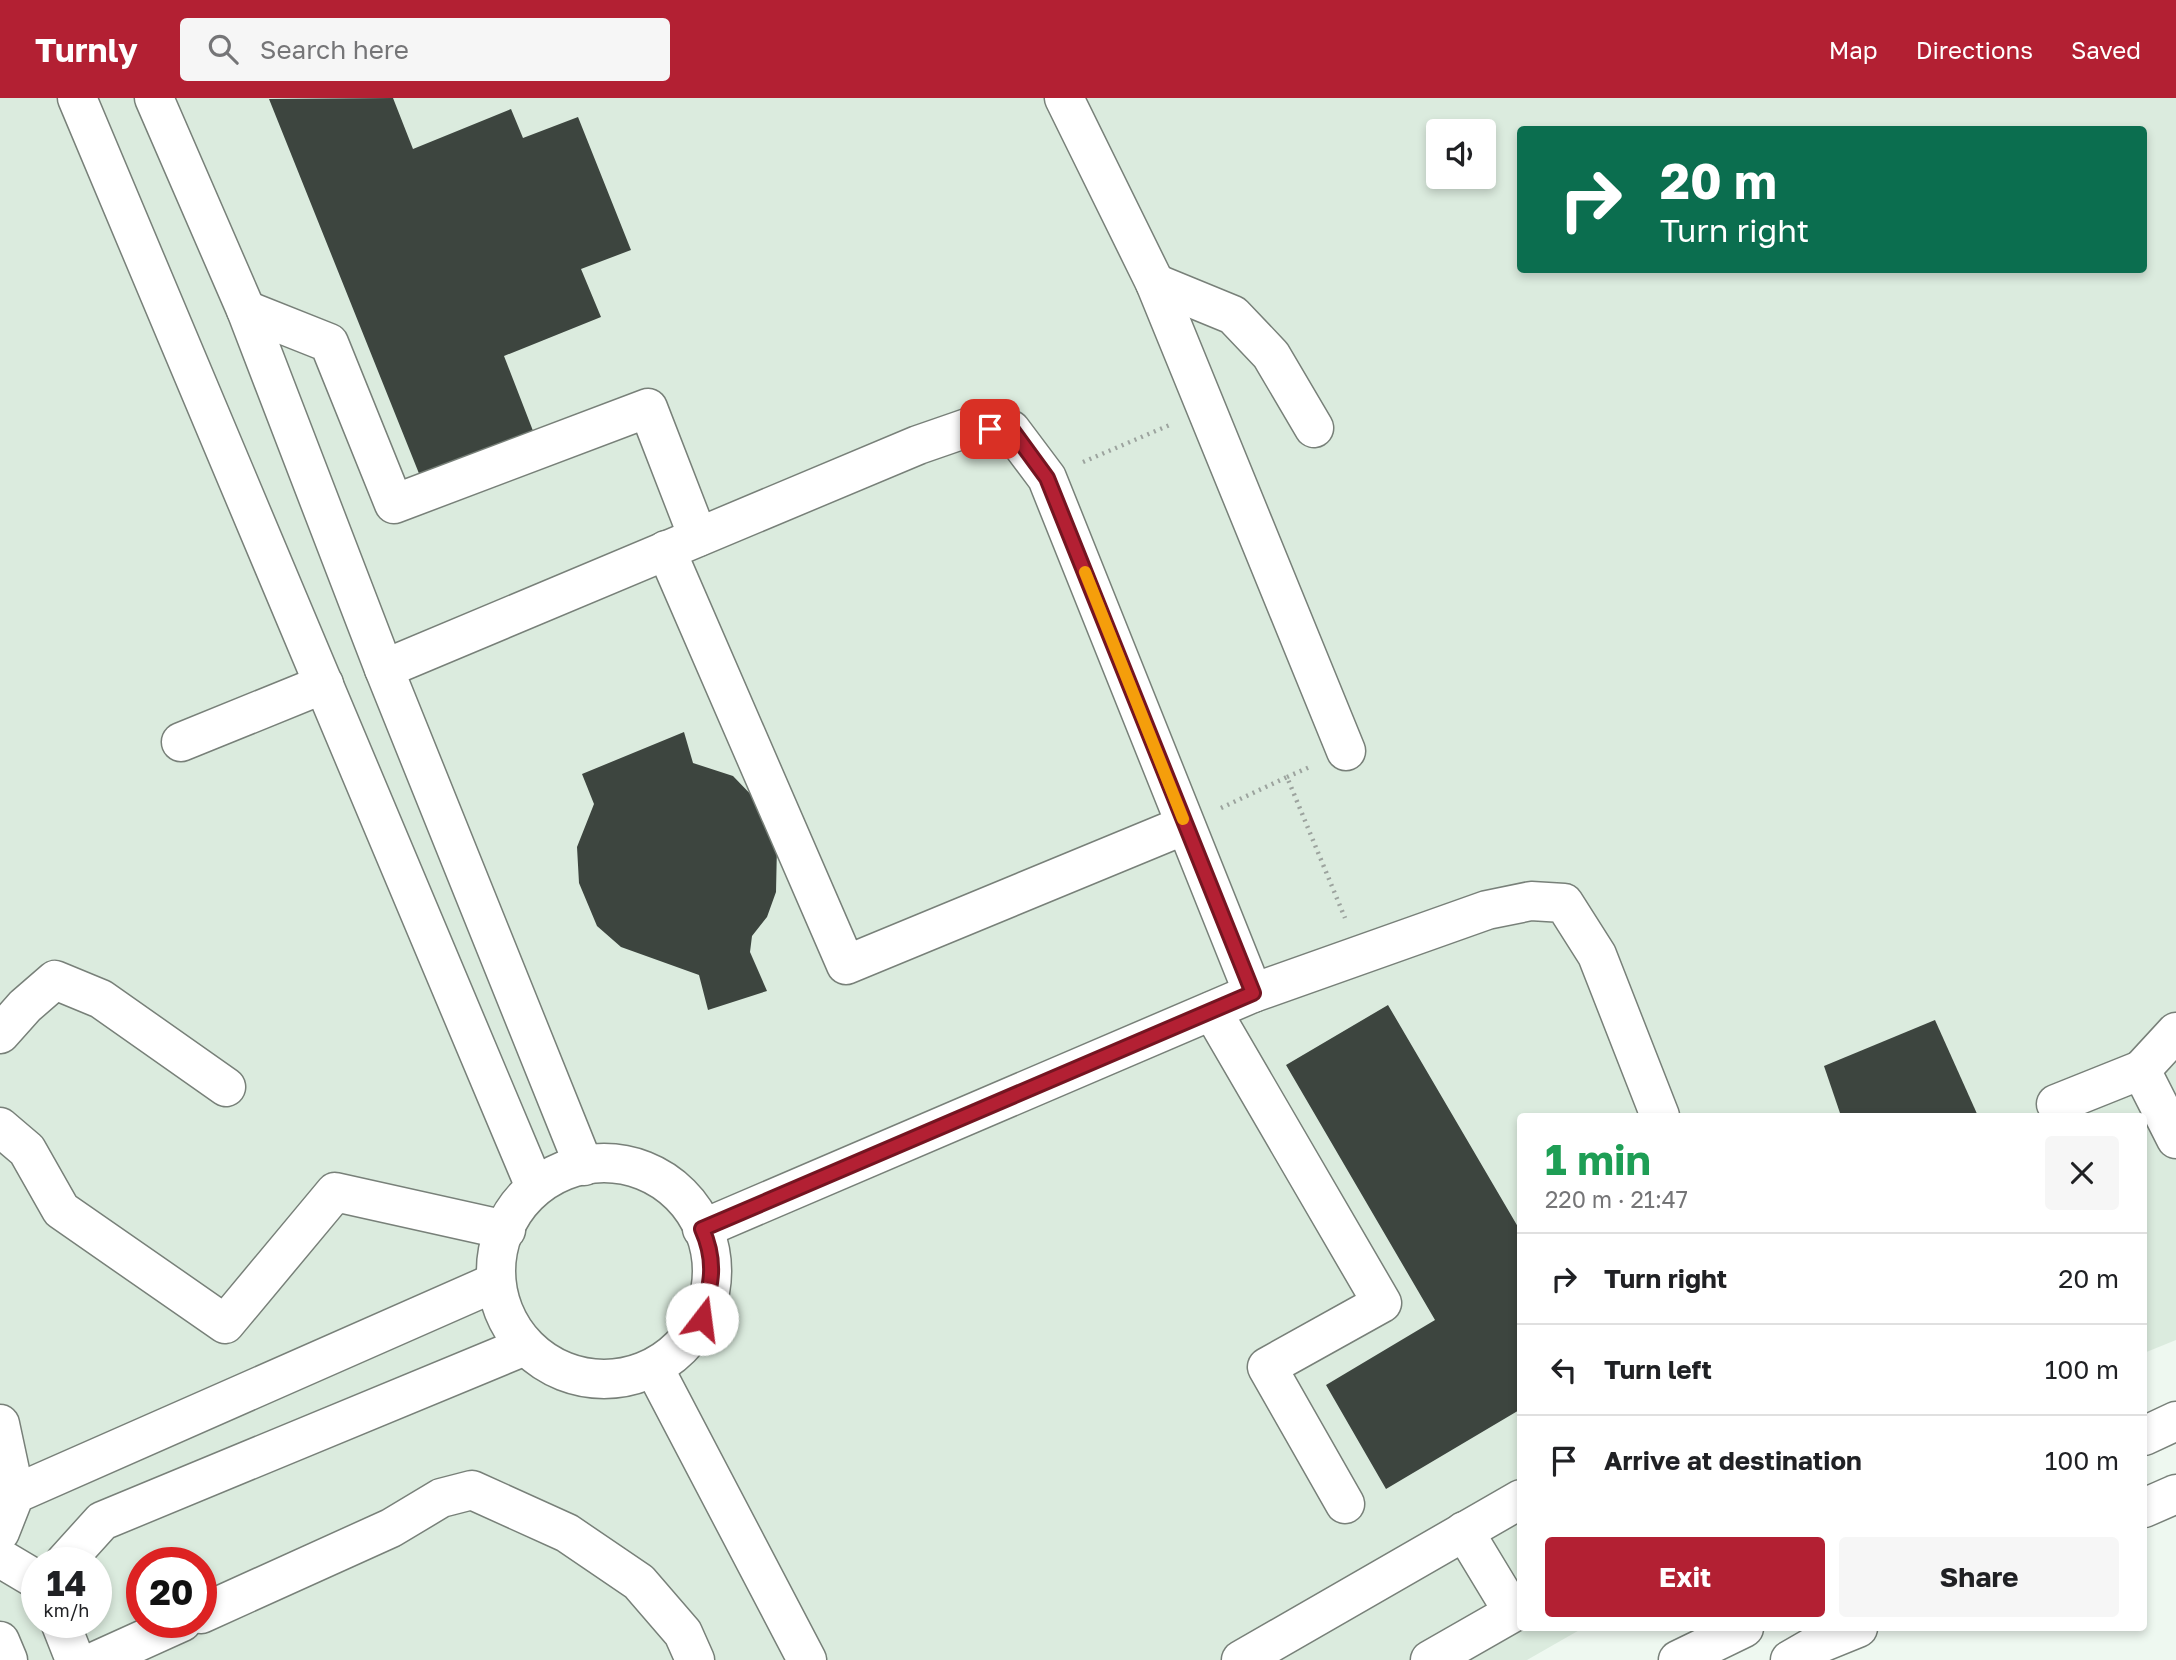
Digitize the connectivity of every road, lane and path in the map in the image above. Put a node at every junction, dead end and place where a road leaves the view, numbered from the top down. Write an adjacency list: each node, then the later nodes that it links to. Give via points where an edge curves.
1 (77, 98): 11 (street)
2 (154, 98): 5 (street)
3 (1064, 98): 4 (street)
4 (1155, 283): 6 (street); 7 (street, via 1233,315 1271,355)
5 (246, 310): 9 (street, via 329,343 394,504 648,408); 10 (street)
6 (1206, 409): 8 (path); 13 (street)
7 (1314, 428)
8 (1047, 478): 9 (street, via 1012,430 970,427); 14 (street)
9 (682, 544): 10 (street); 14 (street, via 846,965)
10 (384, 669): 26 (street)
11 (324, 684): 12 (street); 27 (street)
12 (181, 742)
13 (1346, 751)
14 (1185, 825): 15 (path, via 1287,777); 16 (street)
15 (1360, 955): 16 (street); 23 (street, via 1486,910 1531,901 1564,903 1597,955)
16 (1253, 993): 17 (street)
17 (1212, 1011): 28 (street); 39 (street, via 1382,1303 1266,1367)
18 (2176, 1032): 20 (street)
19 (0, 1034): 21 (street, via 55,980 101,999)
20 (2141, 1070): 22 (street); 25 (street)
21 (226, 1087)
22 (2056, 1104)
23 (1659, 1113)
24 (0, 1127): 29 (street, via 27,1150 61,1210 225,1324 335,1192)
25 (2176, 1139)
26 (584, 1166): 27 (street, via 567,1169); 28 (street, via 603,1162 639,1168 671,1186 696,1213)
27 (535, 1187): 29 (street, via 512,1214)
28 (702, 1229): 32 (street, via 710,1246 712,1283 702,1319 682,1347)
29 (506, 1230): 30 (street, via 498,1247)
30 (496, 1282): 31 (street, via 506,1316); 37 (street)
31 (525, 1346): 32 (street, via 552,1367 586,1379 621,1379); 43 (street, via 102,1521)
32 (653, 1368): 57 (street)
33 (2176, 1421): 35 (street)
34 (0, 1424): 37 (street)
35 (2147, 1435)
36 (2176, 1494): 40 (street)
37 (7, 1495): 42 (street)
38 (1517, 1501): 41 (street)
39 (1345, 1504)
40 (2147, 1507)
41 (1464, 1531): 47 (street); 58 (street)
42 (0, 1532)
43 (78, 1547)
44 (0, 1558): 45 (street)
45 (21, 1570)
46 (217, 1607): 56 (street, via 391,1528 442,1498 472,1490 567,1533 639,1582 683,1633)
47 (1517, 1610): 59 (street)
48 (1738, 1631): 60 (street)
49 (1851, 1631): 61 (street)
50 (66, 1638): 54 (street)
51 (147, 1638): 55 (street)
52 (0, 1641): 53 (street)
53 (8, 1660)
54 (75, 1660)
55 (98, 1660)
56 (695, 1660)
57 (807, 1660)
58 (1241, 1660)
59 (1430, 1660)
60 (1678, 1660)
61 (1790, 1660)

